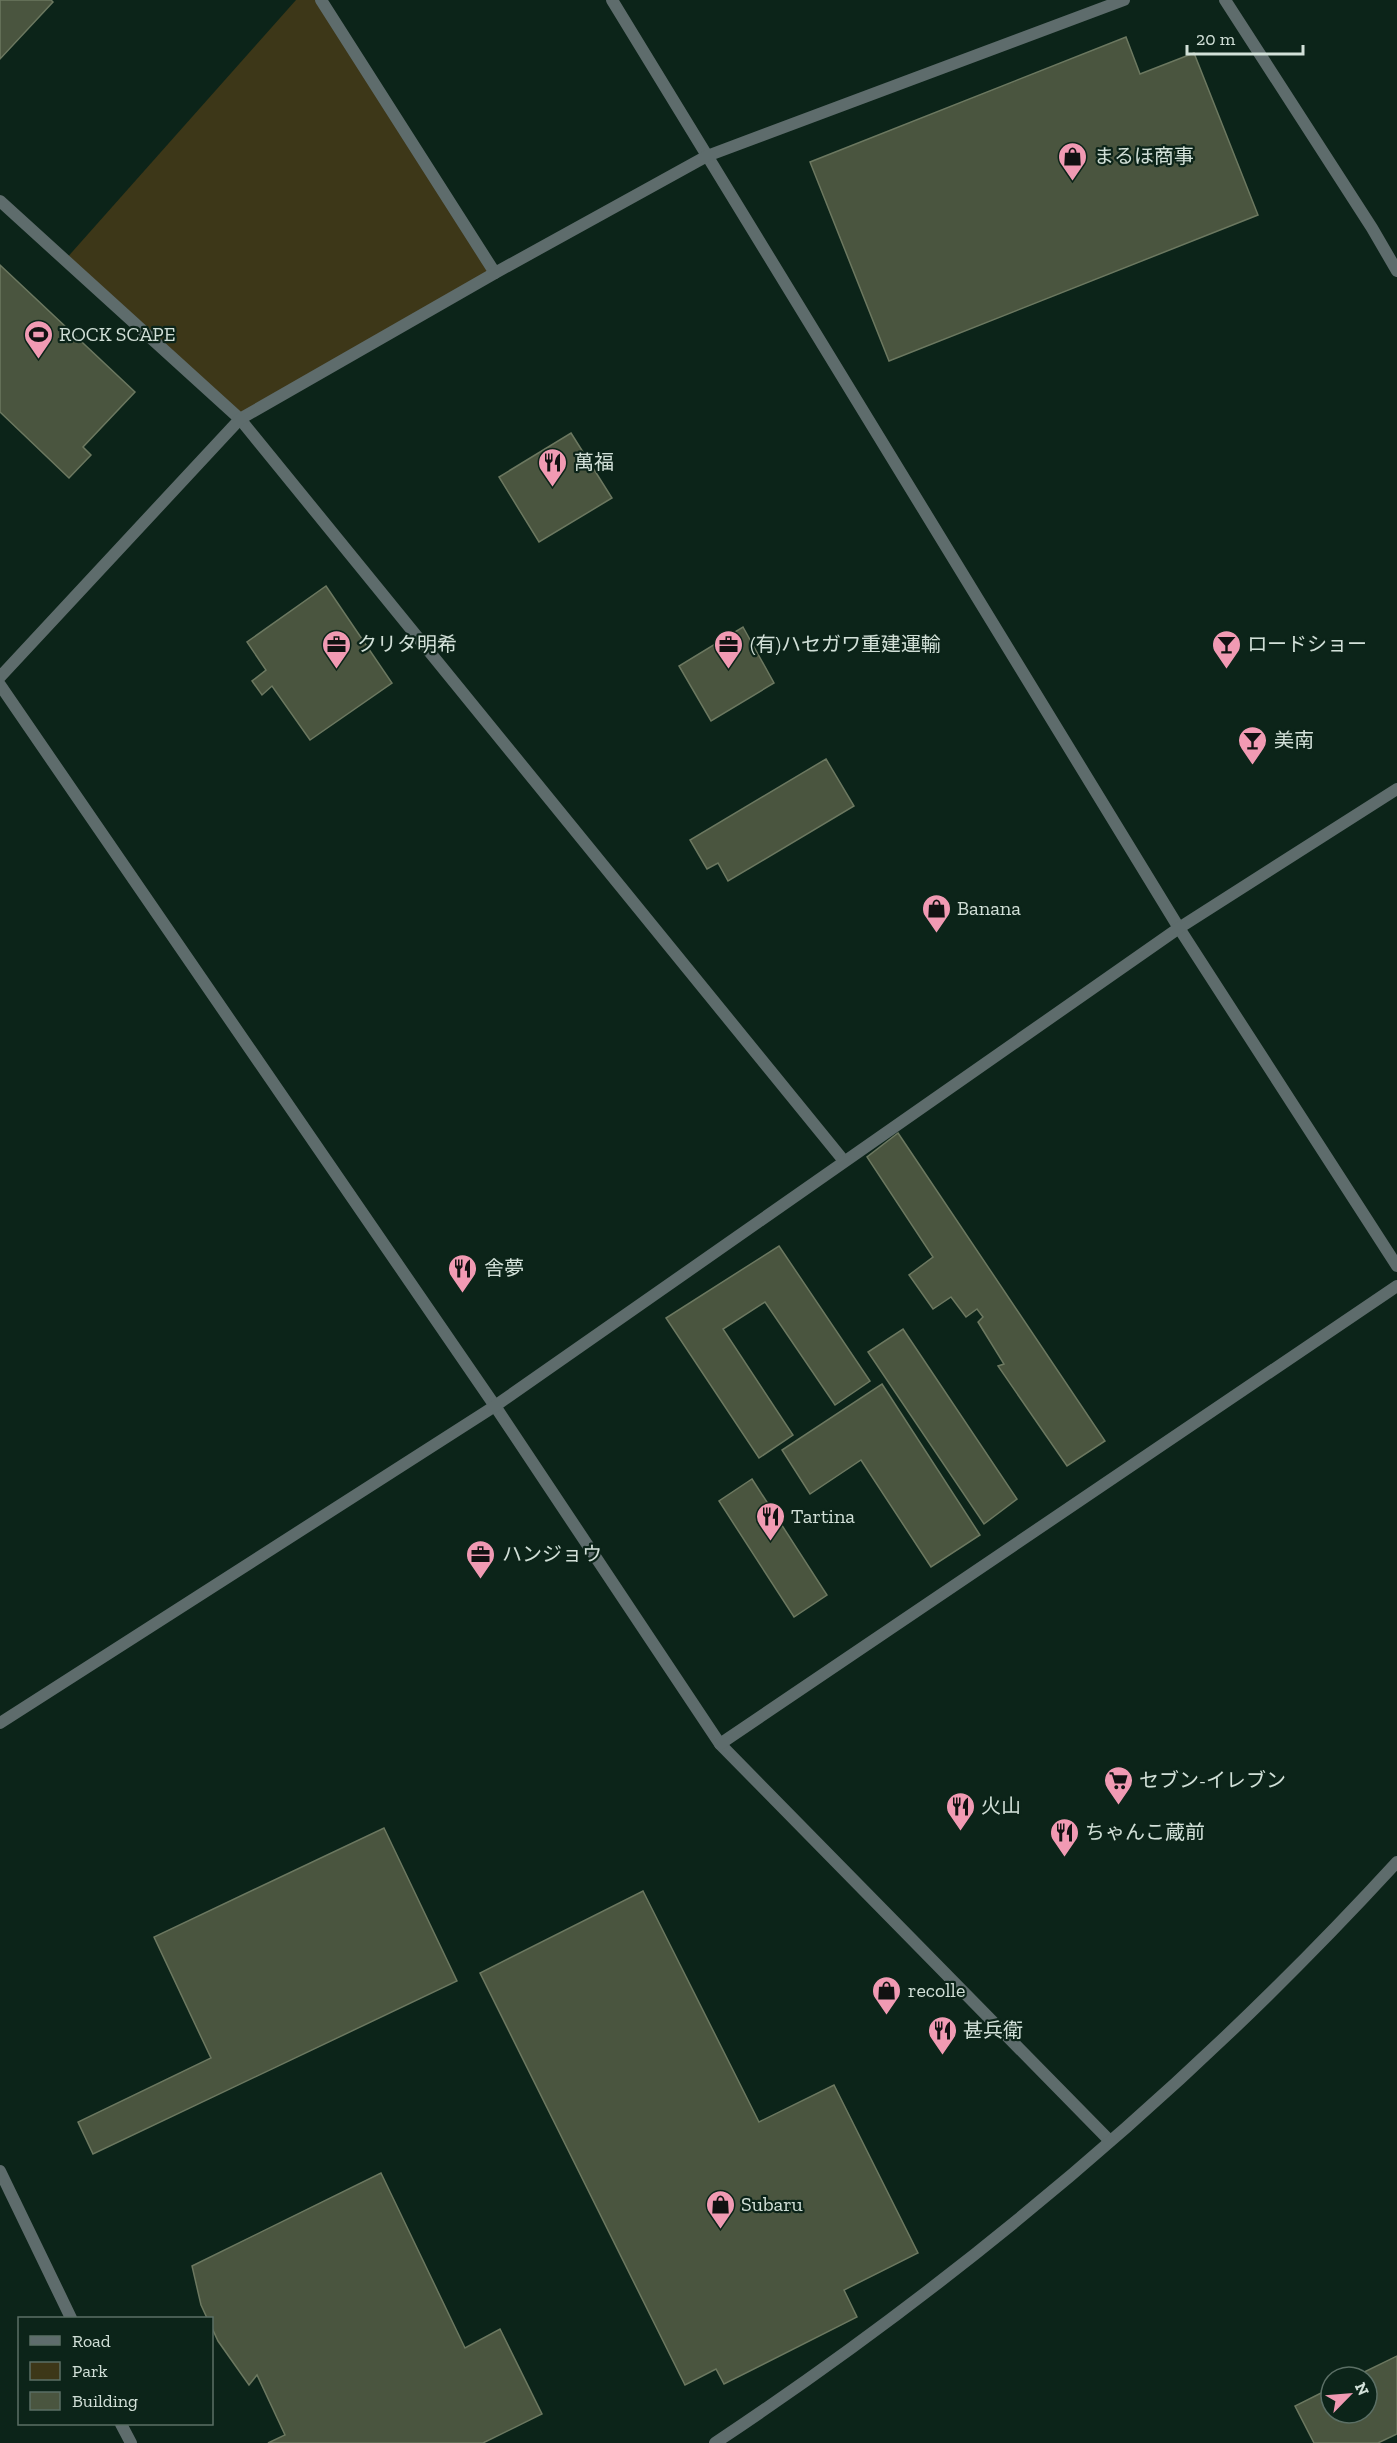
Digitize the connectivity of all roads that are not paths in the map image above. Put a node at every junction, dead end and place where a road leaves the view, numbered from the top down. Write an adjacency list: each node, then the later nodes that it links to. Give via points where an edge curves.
1 (321, 0): 8 (street)
2 (612, 0): 5 (street)
3 (1124, 0): 5 (street)
4 (1225, 0): 7 (street)
5 (707, 156): 8 (street); 13 (street)
6 (0, 201): 9 (street)
7 (1397, 271)
8 (495, 273): 9 (street)
9 (240, 419): 10 (street); 14 (street)
10 (0, 677)
11 (0, 685): 17 (street)
12 (1397, 789): 13 (street)
13 (1179, 928): 14 (street); 15 (street)
14 (844, 1161): 17 (street)
15 (1397, 1266)
16 (1397, 1286): 19 (street)
17 (495, 1406): 18 (street); 19 (street)
18 (0, 1724)
19 (720, 1744): 21 (street)
20 (1397, 1862): 21 (street, via 1253,2009)
21 (1110, 2141): 26 (street, via 899,2311)
22 (0, 2171): 23 (street)
23 (70, 2317)
24 (122, 2425): 25 (street)
25 (131, 2443)
26 (715, 2443)

